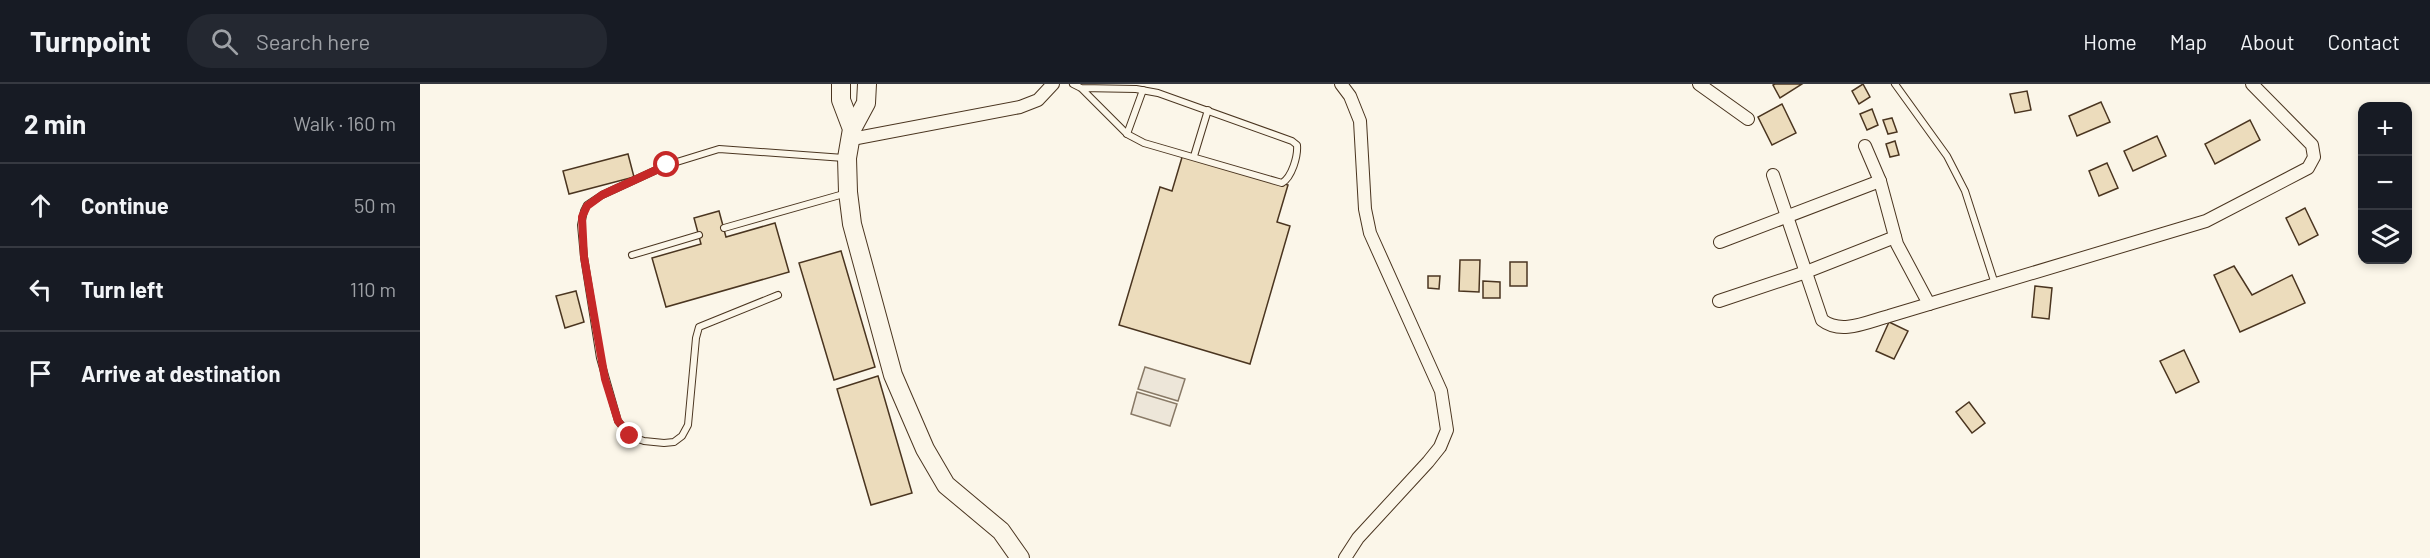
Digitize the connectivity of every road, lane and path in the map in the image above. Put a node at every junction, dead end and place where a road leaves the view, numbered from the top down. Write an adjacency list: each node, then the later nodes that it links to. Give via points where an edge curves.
1 (841, 84): 13 (street, via 841,100)
2 (867, 84): 13 (street, via 866,103)
3 (1053, 84): 13 (street, via 1038,100 1020,107)
4 (1073, 84): 9 (lane)
5 (1341, 84): 33 (street, via 1360,121 1370,233 1442,391 1447,430 1440,447 1358,538)
6 (1699, 84): 12 (street)
7 (1895, 84): 28 (lane, via 1947,156 1965,191)
8 (2252, 84): 28 (street, via 2312,145 2314,157 2308,168 2206,221)
9 (1081, 88): 10 (lane); 14 (lane)
10 (1143, 90): 11 (lane); 14 (lane)
11 (1208, 110): 16 (lane); 16 (lane, via 1292,141 1297,145 1296,157 1282,183)
12 (1749, 119)
13 (852, 134): 17 (street)
14 (1127, 134): 16 (lane, via 1144,143)
15 (1866, 146): 19 (street)
16 (1194, 156)
17 (847, 158): 20 (street); 29 (lane, via 719,149 667,165 602,195 584,211 584,257 600,358 618,421 630,436 664,443 681,436 688,425 699,327)
18 (1773, 175): 21 (street)
19 (1880, 181): 21 (street); 24 (street)
20 (848, 192): 22 (lane); 32 (street, via 852,224 893,375 925,449 946,486 1001,531)
21 (1786, 216): 25 (street); 27 (street)
22 (724, 228)
23 (699, 235): 26 (lane)
24 (1895, 237): 27 (street); 31 (street)
25 (1720, 242)
26 (632, 255)
27 (1806, 272): 30 (street); 31 (street, via 1822,320 1831,327 1855,325)
28 (1995, 284): 31 (street)
29 (778, 295)
30 (1719, 301)
31 (1929, 304)
32 (1020, 558)
33 (1345, 558)

